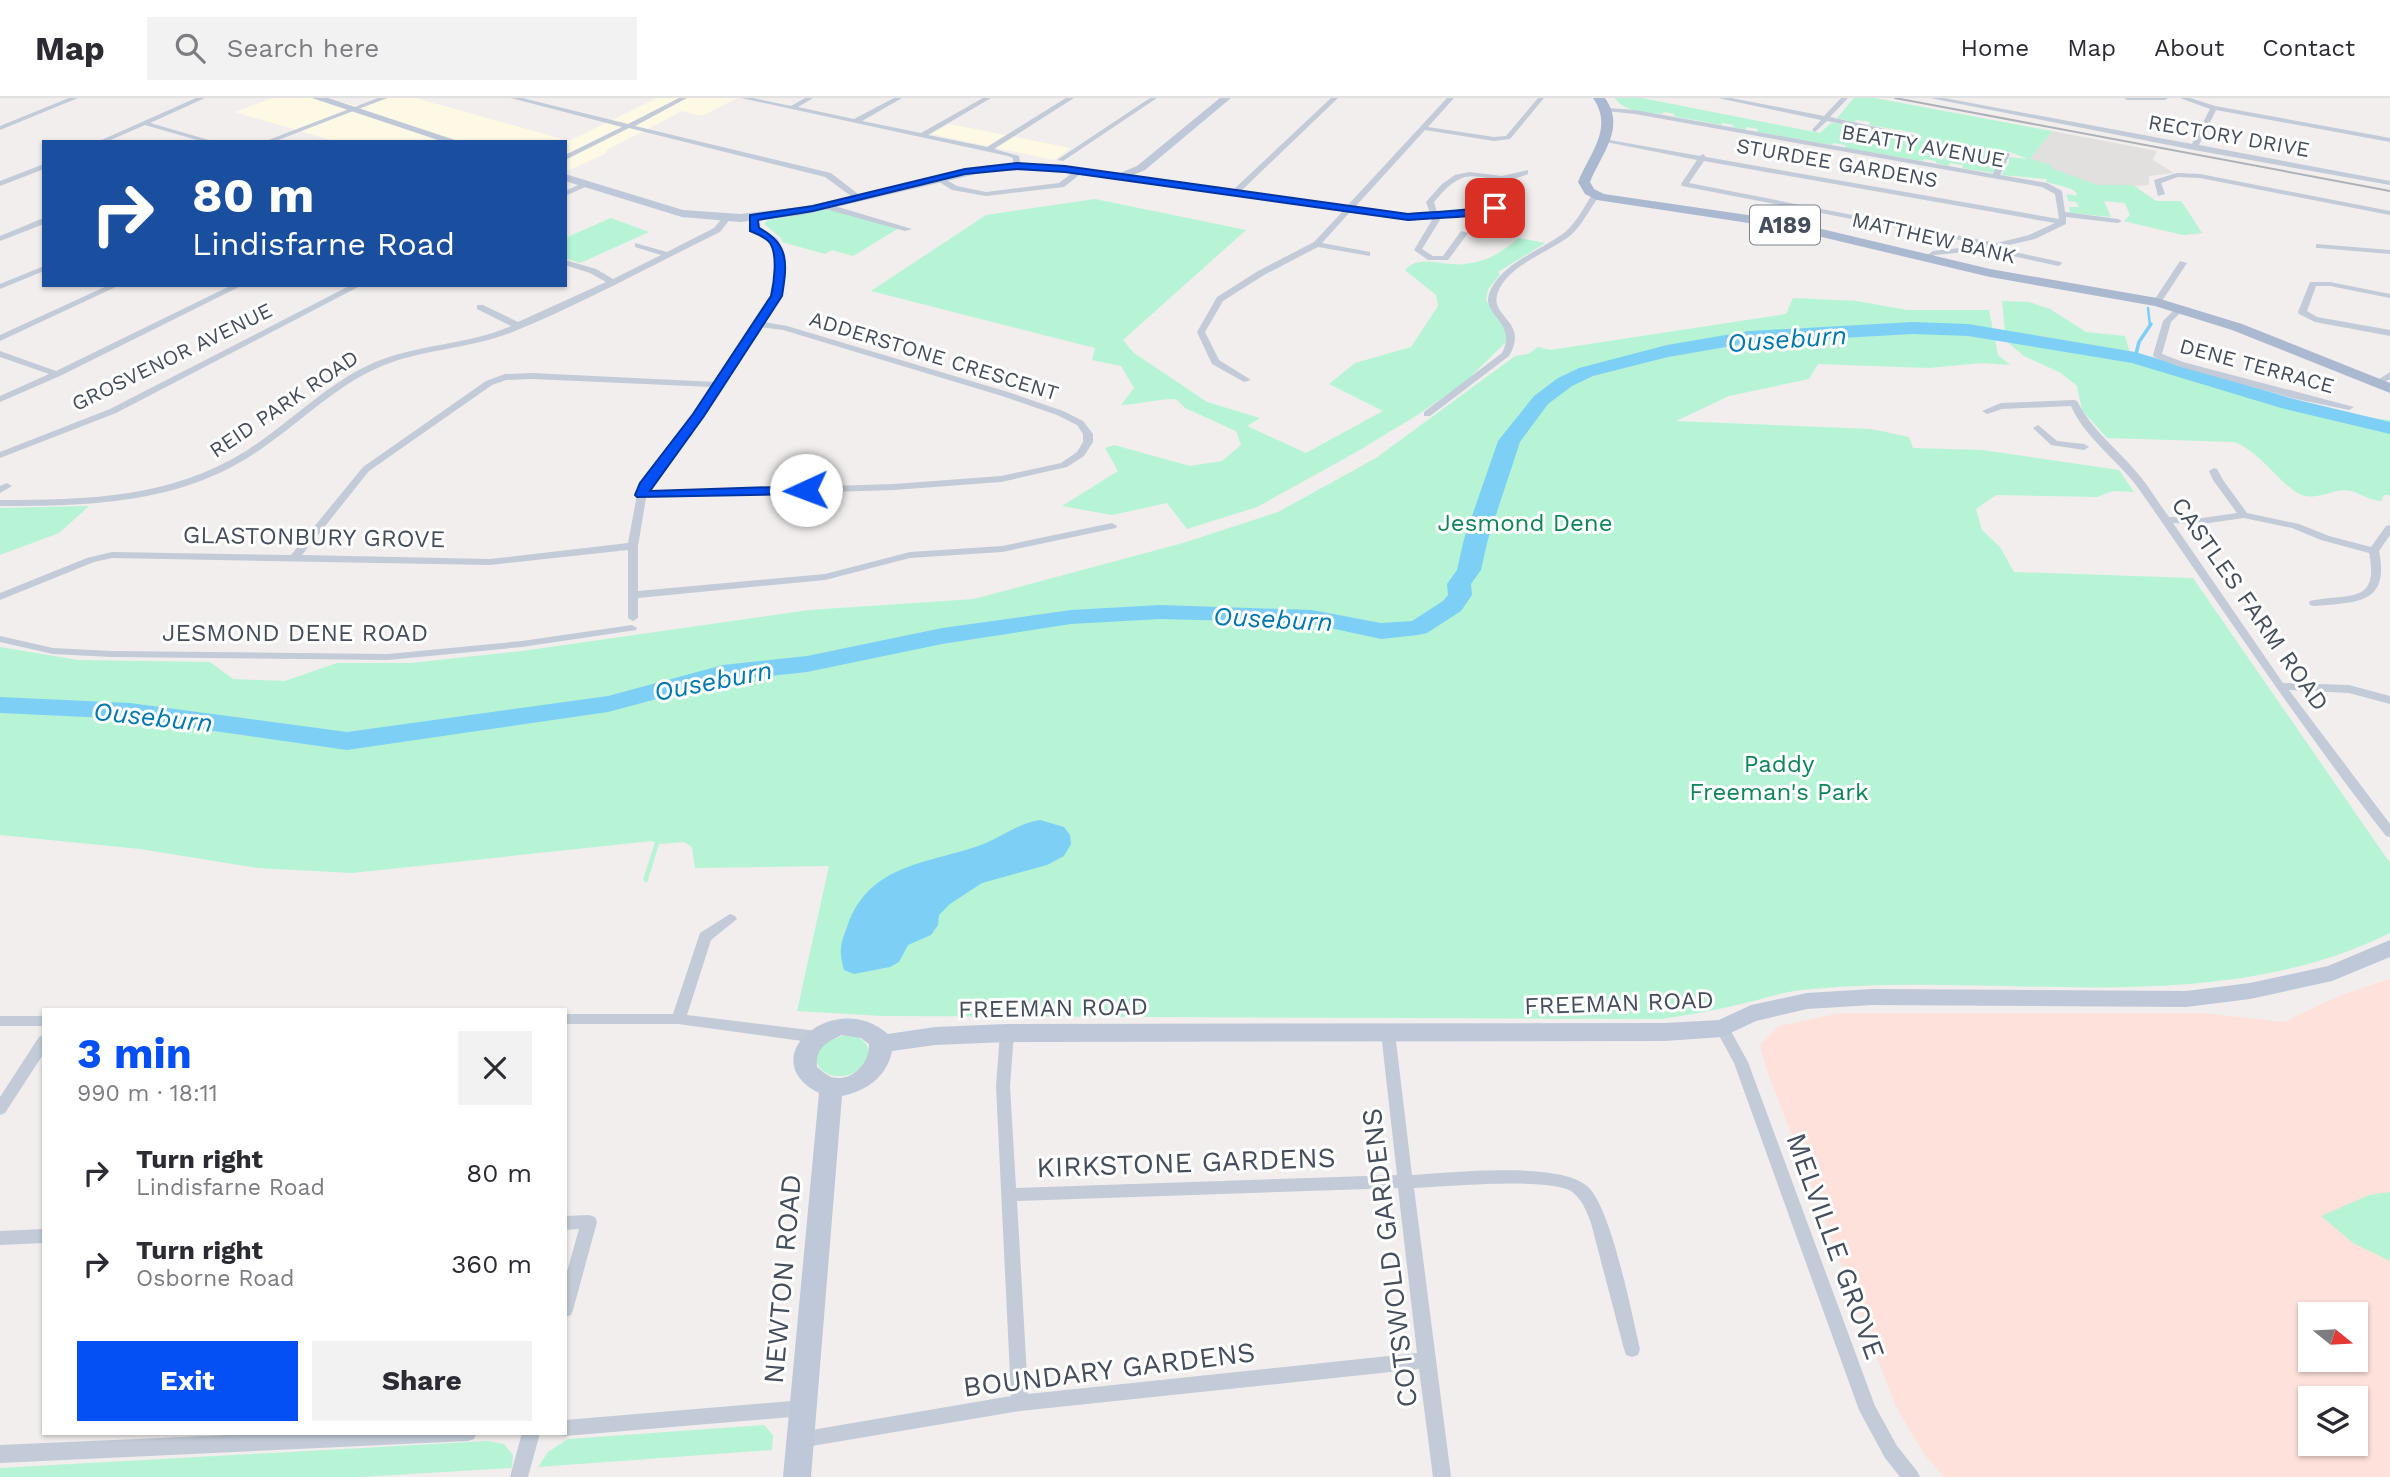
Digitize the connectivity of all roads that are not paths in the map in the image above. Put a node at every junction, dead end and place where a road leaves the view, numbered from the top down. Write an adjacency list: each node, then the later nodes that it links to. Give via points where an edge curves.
1 (75, 98): 32 (street)
2 (202, 98): 30 (street)
3 (317, 98): 26 (street)
4 (384, 98): 26 (street)
5 (514, 98): 31 (street)
6 (684, 98): 31 (street)
7 (744, 98): 24 (street)
8 (810, 98): 24 (street)
9 (899, 98): 29 (street)
10 (988, 98): 35 (street)
11 (1071, 98): 44 (street)
12 (1154, 98): 48 (street)
13 (1226, 98): 54 (street, via 1138,170)
14 (1335, 98): 62 (street)
15 (1451, 98): 33 (street)
16 (1541, 98): 33 (street, via 1508,138)
17 (1600, 98): 27 (main road)
18 (1721, 98): 28 (street)
19 (1844, 98): 28 (street)
20 (1933, 98): 43 (street, RECTORY DRIVE)
21 (2127, 98): 22 (street)
22 (2165, 98)
23 (2183, 98): 25 (street)
24 (792, 108): 29 (street)
25 (2214, 108): 41 (street); 43 (street)
26 (353, 110): 39 (street); 40 (street)
27 (1608, 110): 42 (main road, via 1610,125); 53 (street, BEATTY AVENUE)
28 (1826, 118): 34 (street); 36 (street)
29 (856, 121): 35 (street)
30 (143, 123): 37 (street); 38 (street)
31 (626, 127): 47 (street); 65 (street, via 828,175)
32 (0, 128)
33 (1424, 128): 67 (street)
34 (1815, 130)
35 (922, 135): 44 (street)
36 (1916, 136)
37 (105, 140)
38 (206, 140)
39 (271, 140)
40 (450, 140)
41 (2390, 140)
42 (1604, 141): 46 (street, STURDEE GARDENS); 64 (main road, via 1584,182)
43 (2194, 148): 57 (street, RECTORY DRIVE)
44 (989, 149): 49 (street, via 1015,156)
45 (2006, 154): 53 (street)
46 (1703, 156): 72 (street, STURDEE GARDENS); 81 (street, via 1685,184)
47 (567, 157)
48 (1060, 160)
49 (1017, 166): 51 (street); 56 (street)
50 (42, 167): 58 (street)
51 (1079, 172): 54 (street); 56 (street, via 1061,185 985,194 950,187)
52 (1525, 172): 69 (street, via 1511,177 1470,173 1451,177 1430,202)
53 (1996, 176): 72 (street, BEATTY AVENUE, via 2057,190)
54 (1121, 177): 62 (street)
55 (567, 178): 59 (street)
56 (937, 178): 65 (street)
57 (2390, 183)
58 (0, 184)
59 (588, 184): 61 (street); 71 (street, via 682,213)
60 (1511, 188): 69 (street, via 1490,211)
61 (567, 193)
62 (1235, 193): 67 (street)
63 (2161, 194): 68 (street, via 2157,182 2200,176)
64 (1596, 195): 87 (main road, MATTHEW BANK / A189, via 1788,225); 114 (street, via 1572,230 1511,272 1494,291 1494,304 1514,335 1506,354)
65 (858, 197): 66 (street)
66 (825, 206): 70 (street); 76 (street)
67 (1352, 208): 69 (street, via 1408,217); 79 (street)
68 (2390, 213): 75 (street)
69 (1434, 215): 77 (street, via 1435,223 1418,248 1422,254 1445,258)
70 (753, 217): 71 (street); 102 (street, via 754,229 778,246 777,296)
71 (727, 218): 85 (street, REID PARK ROAD, via 717,230)
72 (2063, 218): 74 (street, STURDEE GARDENS); 81 (street, via 2032,237)
73 (42, 222): 78 (street)
74 (2118, 222)
75 (2389, 223)
76 (908, 229)
77 (1464, 233)
78 (1, 238)
79 (1317, 244): 86 (street); 108 (street, via 1220,299 1201,332 1214,362)
80 (638, 245): 85 (street)
81 (1994, 245): 83 (street)
82 (2319, 246): 84 (street)
83 (1984, 247): 87 (street, via 1933,253); 90 (street)
84 (2390, 251)
85 (666, 254): 92 (street, REID PARK ROAD)
86 (1367, 254)
87 (1927, 258): 98 (main road, MATTHEW BANK / A189, via 2027,281)
88 (567, 263): 92 (street)
89 (2183, 263): 98 (street)
90 (2058, 264)
91 (42, 269): 93 (street)
92 (611, 281): 103 (street, REID PARK ROAD)
93 (0, 287)
94 (112, 287): 105 (street)
95 (235, 287): 107 (street)
96 (354, 287): 117 (street, GROSVENOR AVENUE, via 113,411)
97 (2390, 296): 101 (street, via 2312,284 2302,312)
98 (2157, 302): 100 (main road, A189)
99 (480, 307): 103 (street)
100 (2180, 309): 109 (main road, A189); 112 (street, DENE TERRACE, via 2167,321 2157,355 2280,393)
101 (2315, 319): 104 (street)
102 (758, 324): 110 (street); 119 (street, ADDERSTONE CRESCENT, via 1035,404 1080,423 1088,442 1081,454 1064,464 1001,479)
103 (517, 325): 120 (street, REID PARK ROAD, via 377,365 237,461 189,484 117,500)
104 (2390, 333)
105 (0, 338)
106 (0, 354): 107 (street)
107 (57, 374): 111 (street)
108 (1247, 380)
109 (2386, 382)
110 (718, 385): 119 (street); 127 (street, via 523,376 489,383 366,469)
111 (0, 399)
112 (2349, 407)
113 (1987, 411): 116 (street, CASTLES FARM ROAD, via 2001,406 2074,403 2078,415)
114 (1427, 414)
115 (2038, 428): 116 (street, via 2054,443)
116 (2108, 445): 122 (street, CASTLES FARM ROAD)
117 (0, 455)
118 (2214, 471): 121 (street)
119 (642, 495): 125 (street)
120 (0, 503)
121 (2244, 515): 122 (street); 126 (street)
122 (2166, 520): 133 (street, CASTLES FARM ROAD)
123 (1112, 526): 128 (street, via 1002,549 910,555 825,578)
124 (2390, 528): 126 (street)
125 (633, 546): 127 (street, GLASTONBURY GROVE, via 490,562); 128 (street)
126 (2374, 551): 130 (street, via 2380,579 2373,590 2361,598)
127 (295, 557): 129 (street, GLASTONBURY GROVE, via 111,555)
128 (632, 595): 131 (street)
129 (0, 597)
130 (2314, 603)
131 (632, 623): 132 (street, JESMOND DENE ROAD, via 522,644 388,657 111,654 53,651)
132 (0, 639)
133 (2282, 686): 134 (street, via 2349,689); 135 (street, CASTLES FARM ROAD)
134 (2390, 700)
135 (2390, 833)
136 (730, 919): 139 (street, via 705,937)
137 (2390, 948): 142 (street, FREEMAN ROAD, via 2332,973 2186,999 1872,997 1807,1001 1751,1014)
138 (567, 1019): 139 (street)
139 (678, 1019): 145 (street)
140 (0, 1021): 141 (street)
141 (42, 1021)
142 (1722, 1028): 143 (street, FREEMAN ROAD); 168 (street, MELVILLE GROVE, via 1741,1062 1868,1410)
143 (1388, 1033): 144 (street, FREEMAN ROAD); 150 (street, COTSWOLD GARDENS)
144 (1007, 1034): 147 (street, FREEMAN ROAD, via 935,1036); 151 (street, via 1003,1086)
145 (817, 1037): 147 (street, via 828,1030 854,1026 875,1035); 148 (street, via 805,1054 806,1071 812,1079)
146 (42, 1044): 149 (street)
147 (881, 1044): 148 (street, via 880,1062 865,1078)
148 (831, 1087): 159 (street, NEWTON ROAD)
149 (0, 1109)
150 (1407, 1180): 151 (street, KIRKSTONE GARDENS); 156 (street, KIRKSTONE GARDENS, via 1537,1177 1567,1180 1587,1195); 157 (street, COTSWOLD GARDENS)
151 (1010, 1195): 158 (street)
152 (567, 1223): 155 (street, via 589,1222)
153 (42, 1236): 154 (street)
154 (0, 1238)
155 (567, 1303)
156 (1632, 1349)
157 (1426, 1360): 158 (street, BOUNDARY GARDENS); 167 (street, COTSWOLD GARDENS)
158 (1020, 1403): 163 (street, BOUNDARY GARDENS)
159 (803, 1408): 160 (street); 163 (street, NEWTON ROAD)
160 (567, 1428)
161 (423, 1435): 164 (street)
162 (530, 1435): 165 (street)
163 (800, 1440): 166 (street, NEWTON ROAD)
164 (0, 1454)
165 (519, 1477)
166 (797, 1477)
167 (1443, 1477)
168 (1911, 1477)

